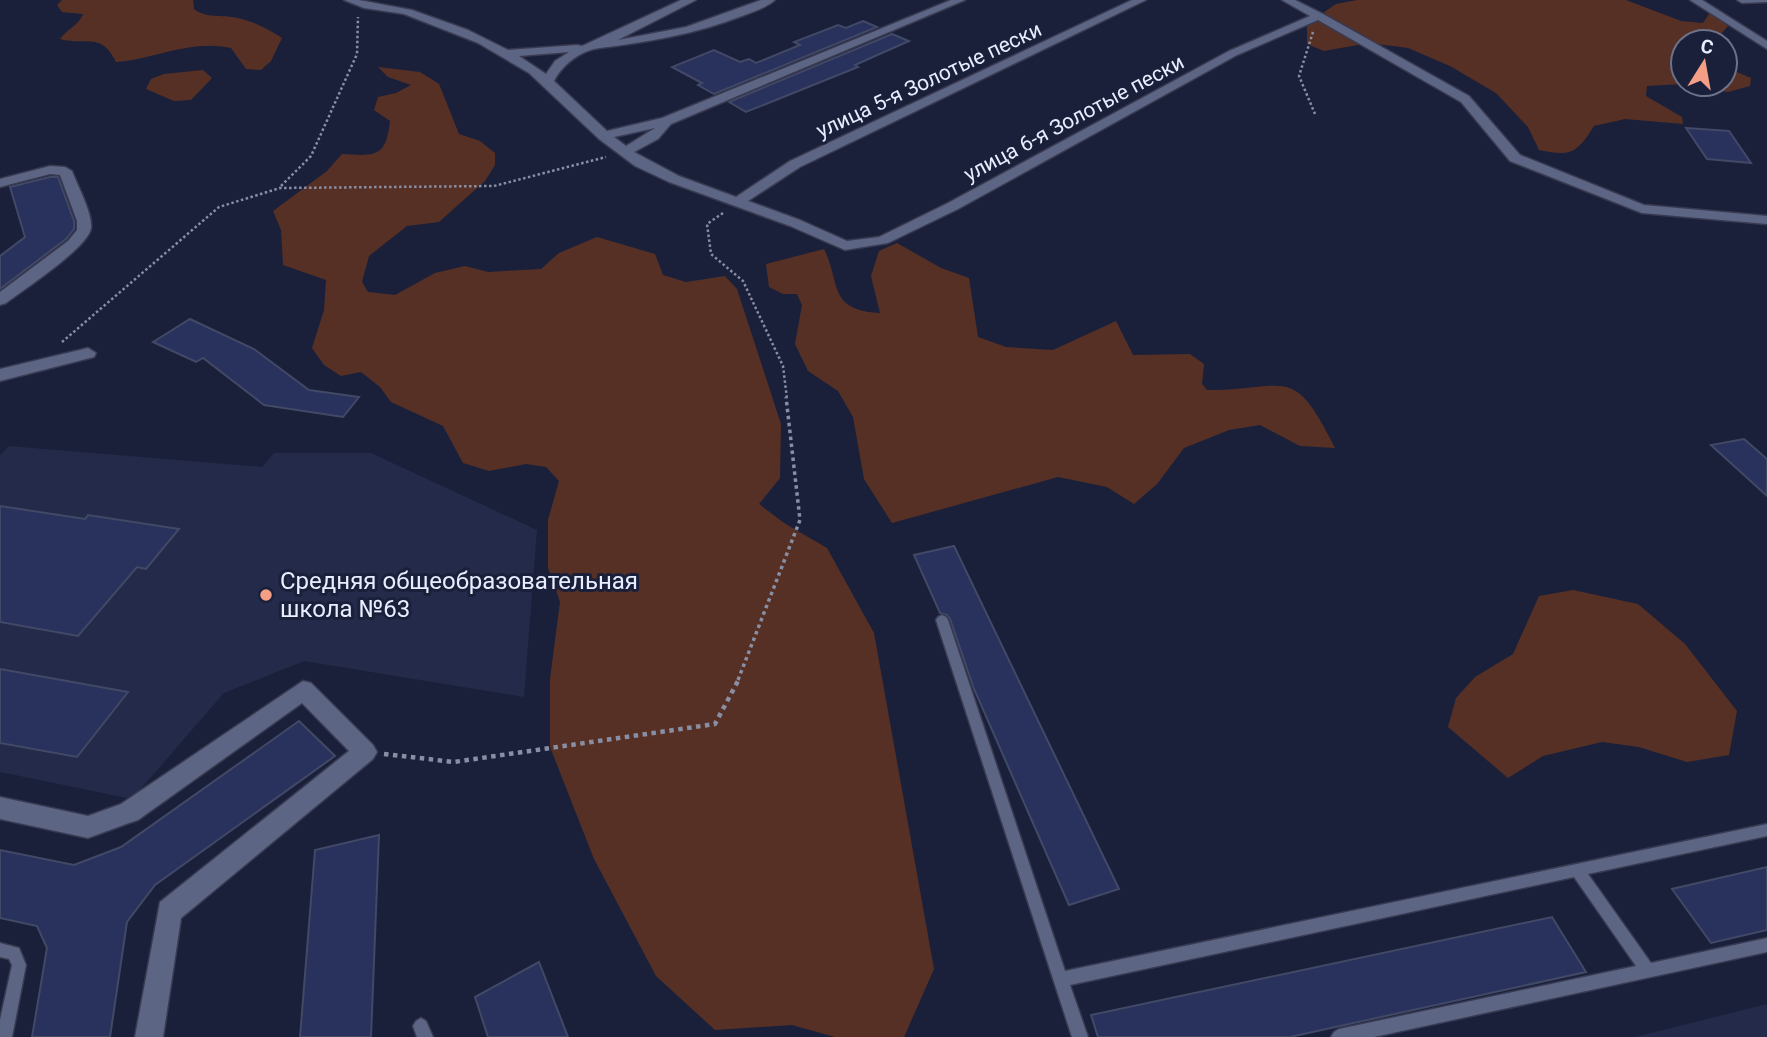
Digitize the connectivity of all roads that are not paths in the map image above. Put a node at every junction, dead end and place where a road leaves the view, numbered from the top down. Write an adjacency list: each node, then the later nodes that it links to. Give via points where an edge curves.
1 (691, 0): 12 (street)
2 (770, 0): 12 (street, via 675,34)
3 (960, 0): 15 (street)
4 (1141, 0): 19 (street, улица 5-я Золотые пески, via 795,164)
5 (1287, 0): 10 (street)
6 (1695, 0): 11 (street)
7 (1742, 0): 8 (street)
8 (1763, 0)
9 (354, 2): 13 (street, via 406,11)
10 (1319, 16): 19 (street, улица 6-я Золотые пески, via 1233,53 883,240 845,246); 20 (street, via 1465,99 1515,158 1642,209)
11 (1767, 46)
12 (585, 47): 13 (street); 14 (street, via 560,62)
13 (508, 53): 14 (street)
14 (548, 82): 16 (street)
15 (666, 121): 16 (street); 17 (street, via 659,133)
16 (604, 136): 17 (street)
17 (623, 152): 19 (street, via 656,172)
18 (0, 183): 21 (street, via 50,170 65,171 84,220 84,231 73,244)
19 (737, 202)
20 (1767, 220)
21 (0, 300)
22 (88, 353): 23 (street)
23 (0, 375)
24 (942, 620): 31 (lane)
25 (0, 808): 33 (street, via 88,827 129,813 303,690 365,752 169,911)
26 (1767, 830): 27 (lane)
27 (1577, 870): 30 (lane); 31 (lane)
28 (1767, 945): 30 (lane)
29 (0, 950): 32 (lane, via 14,953 19,965)
30 (1647, 970): 35 (lane)
31 (1062, 979): 34 (lane)
32 (5, 1037)
33 (149, 1037)
34 (1080, 1037)
35 (1339, 1037)

